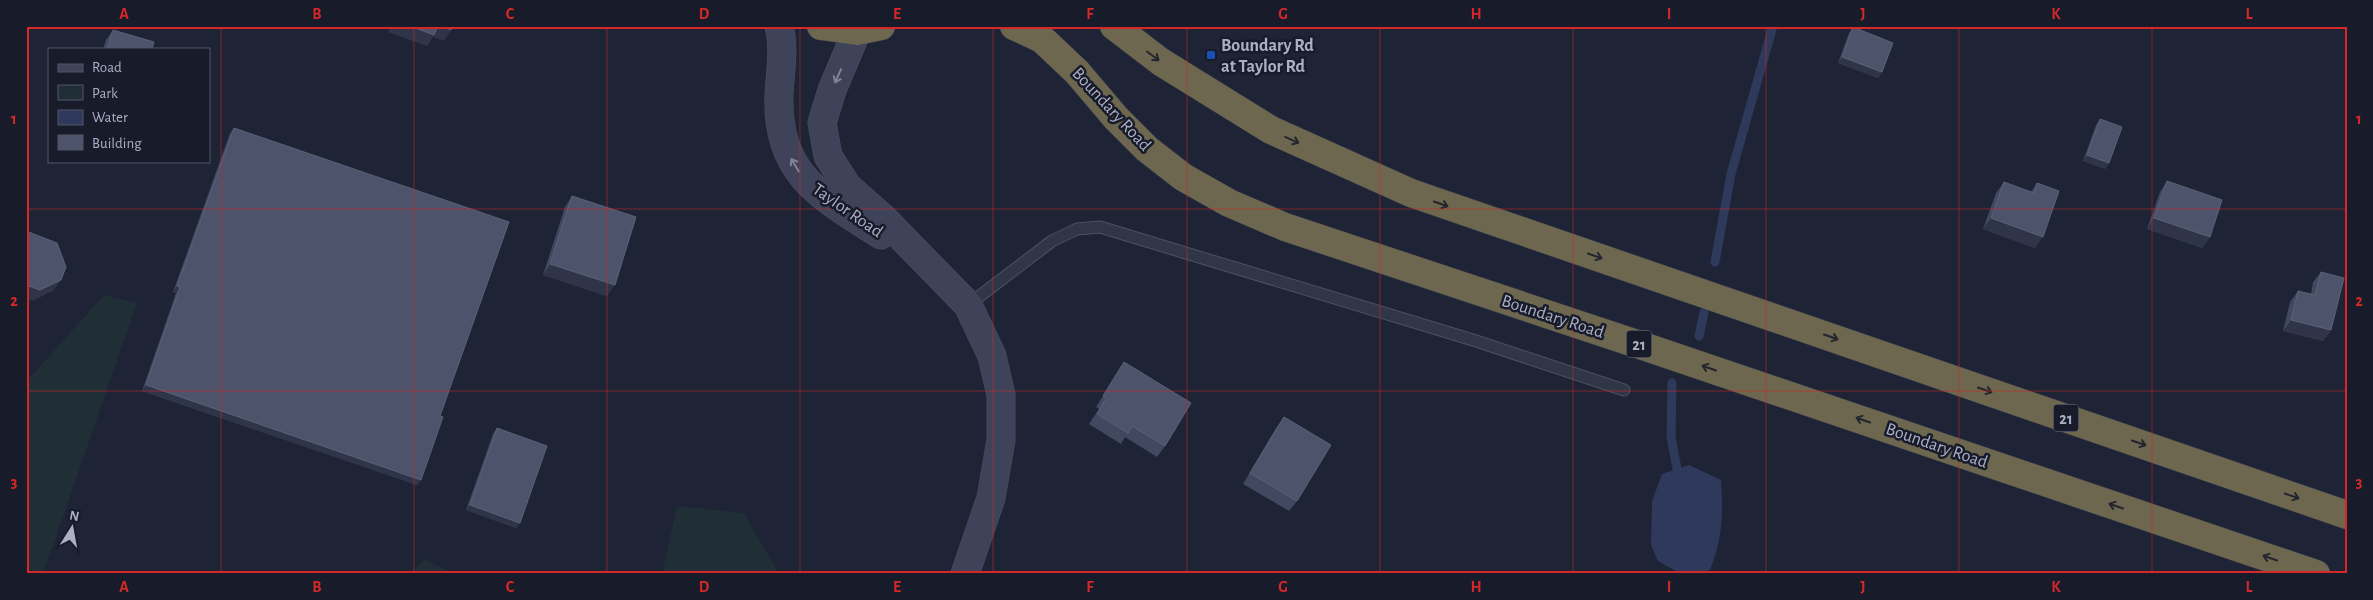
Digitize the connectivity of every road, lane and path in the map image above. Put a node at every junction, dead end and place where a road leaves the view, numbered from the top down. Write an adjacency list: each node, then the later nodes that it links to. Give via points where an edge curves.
1 (779, 26): 6 (street, Taylor Road, one-way to 1, via 893,242 819,194 795,169 784,144 779,118 782,66)
2 (822, 26): 5 (highway)
3 (1014, 26): 10 (highway, Boundary Road / 21, one-way to 3, via 1285,227 1229,203 1183,177 1147,149 1042,38)
4 (1114, 26): 8 (highway, 21, one-way to 8, via 1160,62 1271,130 1411,194)
5 (869, 28): 6 (street, Taylor Road, one-way to 6, via 832,90 822,123 828,156 847,186)
6 (968, 305): 7 (lane, via 1052,241 1077,229 1100,228 1472,340); 9 (street, Taylor Road, via 994,364 1001,395 1001,440 991,498)
7 (1624, 390)
8 (2347, 515)
9 (965, 574)
10 (2316, 574)

